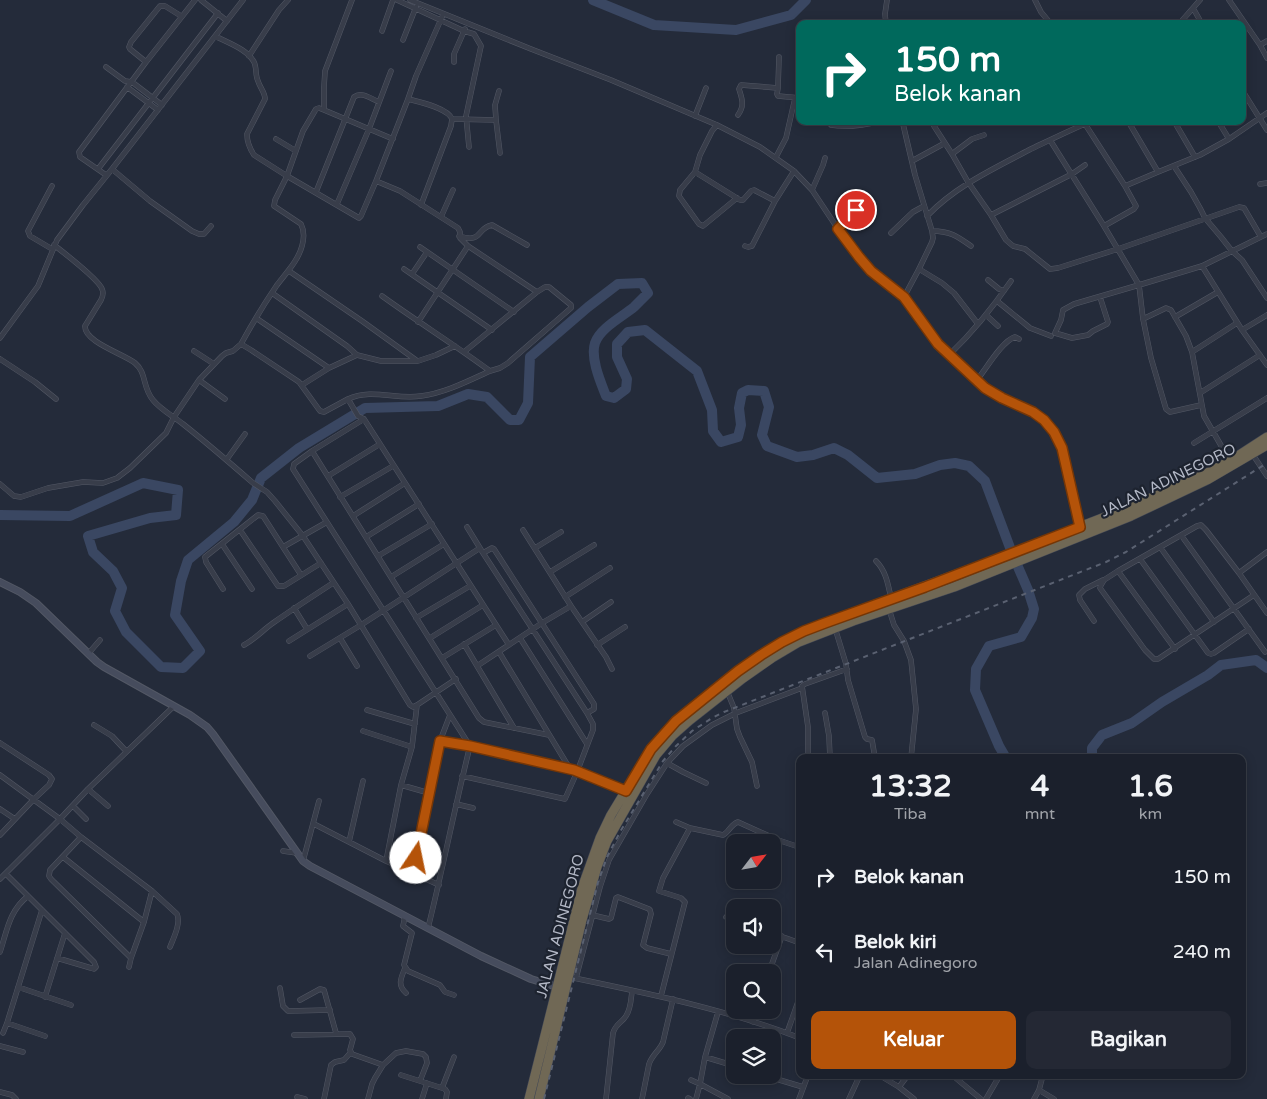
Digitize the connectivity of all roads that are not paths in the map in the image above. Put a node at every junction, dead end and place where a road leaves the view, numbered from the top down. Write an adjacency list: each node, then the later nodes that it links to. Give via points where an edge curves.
1 (195, 0): 17 (street)
2 (201, 0): 15 (street)
3 (243, 0): 24 (street)
4 (288, 0): 33 (street)
5 (352, 0): 55 (street, via 325,71)
6 (393, 0): 28 (street)
7 (397, 0): 13 (street)
8 (410, 0): 13 (street)
9 (887, 0): 19 (street)
10 (1034, 0): 20 (street)
11 (1200, 0): 14 (street)
12 (1229, 0): 23 (street)
13 (416, 6): 16 (street); 18 (street); 30 (street)
14 (1193, 8): 21 (street); 22 (street)
15 (218, 13): 24 (street); 47 (street)
16 (443, 14): 18 (street); 25 (street)
17 (181, 16): 36 (street); 36 (street, via 160,6 137,35 129,47)
18 (440, 20): 27 (street); 49 (street)
19 (886, 20)
20 (1048, 20)
21 (1182, 20)
22 (1200, 20)
23 (1243, 20)
24 (227, 21): 29 (street)
25 (467, 24): 27 (street); 58 (street)
26 (1246, 25): 32 (street)
27 (464, 30): 37 (street); 62 (street, via 474,34 481,46)
28 (382, 31)
29 (215, 36): 33 (street); 53 (street)
30 (403, 40)
31 (1267, 41): 32 (street)
32 (1260, 45): 35 (street)
33 (249, 56): 99 (street, via 265,93 247,134 251,151)
34 (779, 57): 44 (street)
35 (1267, 58)
36 (146, 62): 41 (street)
37 (454, 62)
38 (106, 66): 40 (street)
39 (390, 71): 50 (street)
40 (125, 81): 41 (street); 42 (street)
41 (132, 82): 42 (street); 47 (street)
42 (127, 88): 52 (street); 92 (street, via 79,154)
43 (706, 88): 58 (street)
44 (778, 88): 48 (street, via 778,96); 57 (street, via 740,86 743,104)
45 (499, 91): 63 (street, via 495,105)
46 (1246, 96): 60 (street)
47 (152, 98): 52 (street); 53 (street)
48 (796, 98)
49 (408, 99): 61 (street, via 449,113); 78 (street)
50 (378, 102): 59 (street, via 356,95); 74 (street)
51 (796, 102): 86 (street, via 786,138)
52 (148, 103): 54 (street); 92 (street)
53 (162, 105): 54 (street)
54 (158, 110): 93 (street)
55 (324, 110): 59 (street); 83 (street, via 316,110)
56 (1267, 113): 60 (street)
57 (738, 115)
58 (695, 116): 64 (street)
59 (345, 118): 74 (street); 108 (street)
60 (1260, 118): 75 (street); 79 (street)
61 (452, 119): 62 (street); 113 (street)
62 (466, 120): 63 (street); 82 (street)
63 (496, 120): 84 (street)
64 (717, 125): 86 (street); 95 (street, via 700,155)
65 (831, 125): 66 (street)
66 (849, 125)
67 (902, 125): 89 (street)
68 (1083, 125): 80 (street)
69 (1086, 125): 105 (street)
70 (1130, 125): 96 (street)
71 (1176, 125): 87 (street)
72 (1220, 125): 79 (street)
73 (934, 126): 81 (street)
74 (369, 129): 78 (street); 112 (street)
75 (1267, 130)
76 (984, 135): 85 (street, via 972,139)
77 (276, 139): 83 (street)
78 (393, 139): 100 (street)
79 (1229, 139): 87 (street)
80 (1050, 140): 97 (street); 101 (street)
81 (945, 143): 85 (street); 89 (street)
82 (469, 147)
83 (296, 151): 99 (street)
84 (500, 153)
85 (952, 154): 101 (street)
86 (776, 157): 94 (street)
87 (1195, 157): 91 (street)
88 (825, 158): 107 (street)
89 (912, 161): 114 (street)
90 (1085, 165): 97 (street)
91 (1174, 166): 96 (street); 118 (street)
92 (98, 169): 98 (street)
93 (112, 169): 98 (street); 119 (street, via 196,233 202,235)
94 (794, 171): 107 (street); 111 (street)
95 (695, 172): 110 (street); 110 (street, via 679,196 701,225)
96 (1158, 172): 105 (street)
97 (1072, 174): 115 (street); 120 (street)
98 (106, 176): 131 (street)
99 (287, 176): 108 (street); 140 (street, via 274,206 301,224 304,240)
100 (376, 181): 112 (street, via 360,217); 113 (street)
101 (968, 182): 115 (street); 116 (street)
102 (1267, 183): 103 (street)
103 (1260, 184)
104 (52, 186): 131 (street, via 28,231 30,236)
105 (1125, 186): 120 (street, via 1136,207)
106 (453, 190): 117 (street)
107 (812, 190): 121 (street)
108 (316, 192): 112 (street)
109 (868, 196): 121 (street)
110 (737, 198): 111 (street, via 743,200 754,190)
111 (775, 201): 129 (street, via 752,246)
112 (337, 204)
113 (421, 205): 117 (street)
114 (924, 206): 116 (street); 123 (street, via 913,212)
115 (991, 215): 133 (street, via 1009,244 1024,249 1050,269)
116 (927, 216): 122 (street)
117 (441, 218): 125 (street, via 460,230)
118 (1205, 218): 126 (street, via 1242,207); 133 (street); 134 (street)
119 (210, 226)
120 (1104, 226): 133 (street)
121 (838, 229): 151 (street, via 871,271)
122 (932, 231): 130 (street, via 952,233); 138 (street, via 932,242)
123 (891, 234)
124 (1267, 234): 126 (street)
125 (460, 236): 127 (street, via 474,238 492,225); 128 (street)
126 (1261, 237): 134 (street)
127 (527, 245)
128 (468, 246): 139 (street); 147 (street)
129 (745, 246)
130 (971, 246)
131 (53, 247): 168 (street, via 38,286); 193 (street, via 103,290 85,331 99,344 140,367 149,395)
132 (420, 247): 135 (street)
133 (1118, 249): 144 (street)
134 (1232, 251): 136 (street); 153 (street, via 1242,260)
135 (427, 252): 139 (street); 141 (street)
136 (1202, 266): 144 (street); 148 (street)
137 (404, 269): 141 (street)
138 (919, 269): 151 (street); 163 (street, via 954,293)
139 (452, 270): 146 (street); 155 (street)
140 (289, 271): 149 (street); 179 (street)
141 (412, 274): 146 (street)
142 (988, 280): 145 (street)
143 (1011, 281): 145 (street)
144 (1138, 285): 152 (street); 160 (street)
145 (1004, 291): 154 (street)
146 (438, 292): 161 (street); 165 (street)
147 (537, 292): 155 (street); 183 (street, via 549,287 571,308 508,363)
148 (1218, 292): 158 (street); 162 (street)
149 (272, 293): 159 (street); 176 (street)
150 (382, 296): 161 (street)
151 (904, 297): 175 (street, via 938,344)
152 (1100, 297): 152 (street, via 1063,310 1055,333 1072,338 1088,336 1107,324)
153 (1267, 298)
154 (997, 301): 156 (street); 167 (street, via 1030,328)
155 (514, 312): 165 (street)
156 (986, 315): 163 (street); 164 (street)
157 (1267, 315): 166 (street)
158 (1175, 317): 160 (street, via 1166,308); 174 (street)
159 (256, 318): 170 (street); 182 (street)
160 (1143, 319): 192 (street, via 1166,409 1170,412)
161 (418, 322): 171 (street)
162 (1237, 323): 166 (street); 174 (street)
163 (978, 324): 175 (street)
164 (998, 326)
165 (492, 330): 173 (street)
166 (1242, 330): 177 (street)
167 (1051, 336)
168 (0, 338)
169 (1019, 339): 185 (street, via 1011,339)
170 (241, 344): 180 (street); 186 (street)
171 (455, 346): 173 (street); 179 (street)
172 (194, 351): 180 (street)
173 (464, 352): 183 (street)
174 (1192, 352): 187 (street)
175 (950, 354): 185 (street)
176 (357, 355): 179 (street, via 381,361); 182 (street)
177 (1260, 356): 181 (street); 187 (street)
178 (0, 359): 189 (street)
179 (418, 361)
180 (214, 364): 184 (street)
181 (1267, 366)
182 (328, 368): 186 (street)
183 (490, 371): 191 (street, via 419,397 362,394)
184 (199, 380): 190 (street); 193 (street)
185 (978, 380): 217 (street, via 1002,398 1033,412 1054,432 1062,448)
186 (302, 385): 191 (street, via 321,412)
187 (1200, 393): 192 (street)
188 (1267, 398): 195 (street)
189 (56, 399)
190 (225, 399)
191 (348, 399): 194 (street, via 358,416)
192 (1202, 405): 195 (street)
193 (174, 417): 203 (street); 209 (street, via 166,433 130,468 112,480 48,488 21,497 14,496)
194 (364, 419): 199 (street); 201 (street)
195 (1213, 432): 198 (street); 204 (street)
196 (245, 434): 203 (street)
197 (1267, 437): 204 (highway, JALAN ADINEGORO)
198 (1194, 443)
199 (380, 444): 205 (street); 206 (street)
200 (1267, 445): 202 (highway, JALAN ADINEGORO)
201 (312, 451): 206 (street); 214 (street, via 293,468)
202 (1252, 454): 207 (street); 212 (highway, JALAN ADINEGORO, via 1207,480)
203 (227, 460): 221 (street, via 267,492)
204 (1230, 461): 212 (highway, JALAN ADINEGORO)
205 (393, 466): 208 (street); 210 (street)
206 (328, 476): 210 (street)
207 (1267, 476)
208 (405, 483): 211 (street); 213 (street)
209 (0, 484)
210 (340, 496): 213 (street)
211 (419, 504): 215 (street); 223 (street)
212 (1129, 512): 217 (highway, JALAN ADINEGORO); 259 (highway, JALAN ADINEGORO, via 1033,556)
213 (353, 516): 223 (street)
214 (327, 522): 221 (street); 260 (street)
215 (432, 524): 225 (street); 232 (street)
216 (467, 527): 230 (street)
217 (1080, 527): 252 (highway, JALAN ADINEGORO)
218 (240, 530): 224 (street); 227 (street, via 256,516 263,516); 241 (street, via 278,586 284,586)
219 (523, 530): 229 (street)
220 (561, 532): 229 (street)
221 (303, 536): 227 (street); 235 (street)
222 (1181, 536): 228 (street); 240 (street, via 1200,525); 258 (street)
223 (366, 537): 232 (street)
224 (222, 544): 247 (street, via 205,559); 248 (street)
225 (444, 544): 236 (street); 242 (street)
226 (594, 545): 239 (street)
227 (283, 547): 241 (street)
228 (1160, 547): 233 (street); 267 (street)
229 (534, 548): 239 (street)
230 (483, 551): 236 (street); 268 (street, via 494,549); 274 (street)
231 (1267, 552): 240 (street)
232 (378, 556): 242 (street)
233 (1140, 559): 238 (street); 276 (street)
234 (876, 560): 252 (street, via 884,571)
235 (321, 563): 241 (street); 245 (street)
236 (456, 564): 246 (street); 250 (street)
237 (610, 568): 251 (street)
238 (1118, 571): 243 (street); 286 (street)
239 (550, 572): 251 (street)
240 (1239, 573): 249 (street)
241 (301, 575)
242 (391, 577): 250 (street)
243 (1104, 580): 265 (street, via 1079,595); 286 (street, via 1101,590 1154,659)
244 (0, 582): 289 (street, via 36,603)
245 (333, 583): 254 (street); 257 (street)
246 (470, 586): 255 (street); 264 (street)
247 (223, 589)
248 (252, 589)
249 (1254, 594): 258 (street); 262 (street)
250 (404, 597): 260 (street); 264 (street)
251 (565, 597): 256 (street)
252 (891, 599): 261 (highway, JALAN ADINEGORO)
253 (611, 602): 266 (street)
254 (348, 604): 269 (street); 273 (street)
255 (483, 605): 270 (street); 278 (street)
256 (571, 606): 266 (street); 268 (street)
257 (294, 608): 273 (street); 284 (street)
258 (1234, 608): 267 (street); 275 (street)
259 (889, 609): 261 (highway, JALAN ADINEGORO); 321 (street, via 911,660 916,710)
260 (383, 611): 269 (street); 299 (street)
261 (867, 612): 263 (highway)
262 (1267, 613)
263 (851, 617): 272 (highway); 331 (highway, JALAN ADINEGORO, via 804,631 738,671 676,721 651,749)
264 (416, 618): 278 (street)
265 (1094, 621)
266 (582, 622): 283 (street)
267 (1214, 622): 276 (street)
268 (541, 624): 274 (street); 303 (street, via 594,704)
269 (360, 625): 277 (street); 300 (street, via 410,705)
270 (496, 625): 282 (street); 285 (street)
271 (626, 627): 283 (street)
272 (835, 628): 295 (street); 298 (highway, via 799,642)
273 (307, 629): 281 (street)
274 (534, 629): 279 (street); 303 (street)
275 (1248, 629): 276 (street, via 1211,654); 288 (street)
276 (1195, 635): 286 (street)
277 (340, 638): 290 (street); 292 (street)
278 (430, 638): 291 (street)
279 (520, 638): 285 (street); 314 (street)
280 (100, 640): 289 (street)
281 (289, 641)
282 (464, 644): 291 (street); 293 (street)
283 (597, 644): 294 (street)
284 (244, 645)
285 (509, 646): 287 (street)
286 (1175, 649)
287 (499, 652): 293 (street); 311 (street)
288 (1265, 652)
289 (88, 654): 301 (street, via 104,667)
290 (310, 656)
291 (442, 658): 296 (street)
292 (357, 666)
293 (477, 666): 309 (street)
294 (612, 669)
295 (847, 669): 297 (street, via 805,684); 320 (street, via 866,738 872,739)
296 (456, 679): 299 (street); 309 (street, via 482,720)
297 (802, 688): 305 (street); 318 (street, via 808,726)
298 (727, 691): 305 (street); 361 (highway, via 672,736 656,755 607,841)
299 (436, 692): 300 (street); 306 (street)
300 (417, 705): 307 (street)
301 (174, 706): 317 (street); 351 (street, via 213,734)
302 (367, 710): 307 (street)
303 (590, 711): 314 (street, via 593,726)
304 (825, 713): 319 (street)
305 (736, 714): 322 (street, via 712,725 683,746); 329 (street, via 737,729 752,762)
306 (450, 715): 312 (street); 315 (street)
307 (414, 724): 316 (street)
308 (94, 725): 317 (street, via 112,736)
309 (514, 728): 311 (street)
310 (363, 731): 316 (street)
311 (549, 735): 323 (street)
312 (440, 741): 315 (street); 332 (street)
313 (0, 743): 333 (street, via 51,777 49,785)
314 (587, 744): 323 (street)
315 (470, 746): 323 (street); 325 (street)
316 (412, 747): 328 (street)
317 (126, 751): 330 (street)
318 (808, 754)
319 (830, 754)
320 (875, 754)
321 (912, 754)
322 (667, 763): 327 (street); 363 (street, via 610,860)
323 (575, 771): 325 (street, via 565,798); 331 (street)
324 (0, 776): 333 (street)
325 (462, 776): 335 (street)
326 (363, 781): 348 (street)
327 (706, 784)
328 (401, 785): 332 (street); 354 (street)
329 (757, 786)
330 (88, 789): 336 (street); 337 (street)
331 (626, 791): 361 (highway, JALAN ADINEGORO, via 611,815 590,864)
332 (429, 793): 355 (street)
333 (34, 799): 340 (street); 342 (street)
334 (319, 801): 344 (street)
335 (456, 804): 338 (street); 358 (street)
336 (73, 806): 340 (street); 341 (street)
337 (108, 806)
338 (473, 808)
339 (0, 809): 342 (street)
340 (60, 818): 347 (street); 356 (street)
341 (86, 818)
342 (15, 819): 346 (street)
343 (676, 822): 345 (street)
344 (314, 824): 348 (street); 353 (street)
345 (690, 828): 349 (street, via 723,834 738,822); 373 (street, via 659,891 685,902)
346 (0, 835)
347 (81, 838): 352 (street); 359 (street)
348 (349, 842): 354 (street)
349 (796, 844)
350 (283, 850): 351 (street)
351 (297, 853): 353 (street)
352 (63, 857): 366 (street); 375 (street, via 49,872 51,879)
353 (303, 861): 364 (street, via 316,871)
354 (386, 861): 355 (street)
355 (414, 873): 358 (street)
356 (6, 874): 357 (street); 360 (street)
357 (0, 879)
358 (439, 885): 367 (street)
359 (152, 891): 366 (street); 371 (street, via 179,917)
360 (28, 896): 362 (street); 372 (street, via 17,906 11,918)
361 (582, 906): 365 (highway)
362 (42, 910): 368 (street); 380 (street)
363 (592, 915): 373 (street, via 611,918 618,896 648,908 651,914 643,945); 379 (street)
364 (405, 916): 367 (street); 378 (street, via 403,926 412,933)
365 (578, 920): 379 (highway); 381 (highway, JALAN ADINEGORO)
366 (144, 922): 375 (street)
367 (428, 928): 381 (street, via 489,960)
368 (65, 934): 374 (street); 374 (street, via 94,962 95,968)
369 (782, 936): 370 (street); 376 (street)
370 (796, 941)
371 (170, 947)
372 (0, 952)
373 (671, 954): 386 (street)
374 (57, 958): 387 (street)
375 (131, 958): 377 (street)
376 (772, 964)
377 (129, 967)
378 (405, 968): 384 (street, via 400,983); 385 (street)
379 (572, 978): 383 (street); 436 (highway)
380 (18, 987): 387 (street); 396 (street)
381 (557, 987): 435 (highway, JALAN ADINEGORO)
382 (280, 988): 392 (street, via 283,1006 288,1011)
383 (632, 991): 386 (street); 437 (street, via 627,1016 613,1033)
384 (406, 993)
385 (454, 995)
386 (661, 996): 388 (street)
387 (45, 997): 390 (street)
388 (673, 999): 393 (street); 438 (street, via 663,1042 650,1060)
389 (300, 1000): 392 (street, via 323,989)
390 (71, 1005)
391 (796, 1008): 399 (street)
392 (330, 1010): 398 (street)
393 (718, 1012): 395 (street); 407 (street)
394 (754, 1019): 395 (street)
395 (753, 1022): 399 (street)
396 (7, 1023): 397 (street); 401 (street)
397 (1, 1033): 403 (street)
398 (336, 1033): 400 (street); 405 (street, via 352,1035)
399 (787, 1033): 402 (street)
400 (294, 1035)
401 (45, 1036)
402 (796, 1036)
403 (0, 1045): 404 (street)
404 (23, 1052)
405 (351, 1052): 409 (street, via 354,1056); 431 (street, via 344,1060 331,1065)
406 (454, 1057): 425 (street)
407 (705, 1057): 408 (street); 422 (street)
408 (726, 1063)
409 (383, 1065): 420 (street, via 401,1051 423,1054 428,1060); 432 (street)
410 (401, 1075): 420 (street)
411 (806, 1079): 423 (street)
412 (858, 1079): 442 (street)
413 (886, 1079): 424 (street)
414 (905, 1079): 424 (street)
415 (958, 1079): 444 (street)
416 (998, 1079): 445 (street)
417 (1041, 1079): 426 (street)
418 (690, 1080): 422 (street)
419 (781, 1080): 423 (street)
420 (420, 1081): 421 (street)
421 (427, 1083): 425 (street); 433 (street)
422 (700, 1084): 439 (street); 440 (street)
423 (803, 1087): 441 (street)
424 (899, 1087): 443 (street)
425 (442, 1088): 434 (street, via 447,1092)
426 (1040, 1090): 446 (street); 447 (street)
427 (0, 1092): 429 (street)
428 (297, 1097): 430 (street)
429 (16, 1099)
430 (305, 1099)
431 (324, 1099)
432 (368, 1099)
433 (422, 1099)
434 (446, 1099)
435 (529, 1099)
436 (539, 1099)
437 (606, 1099)
438 (642, 1099)
439 (696, 1099)
440 (728, 1099)
441 (799, 1099)
442 (849, 1099)
443 (914, 1099)
444 (981, 1099)
445 (986, 1099)
446 (1034, 1099)
447 (1054, 1099)

